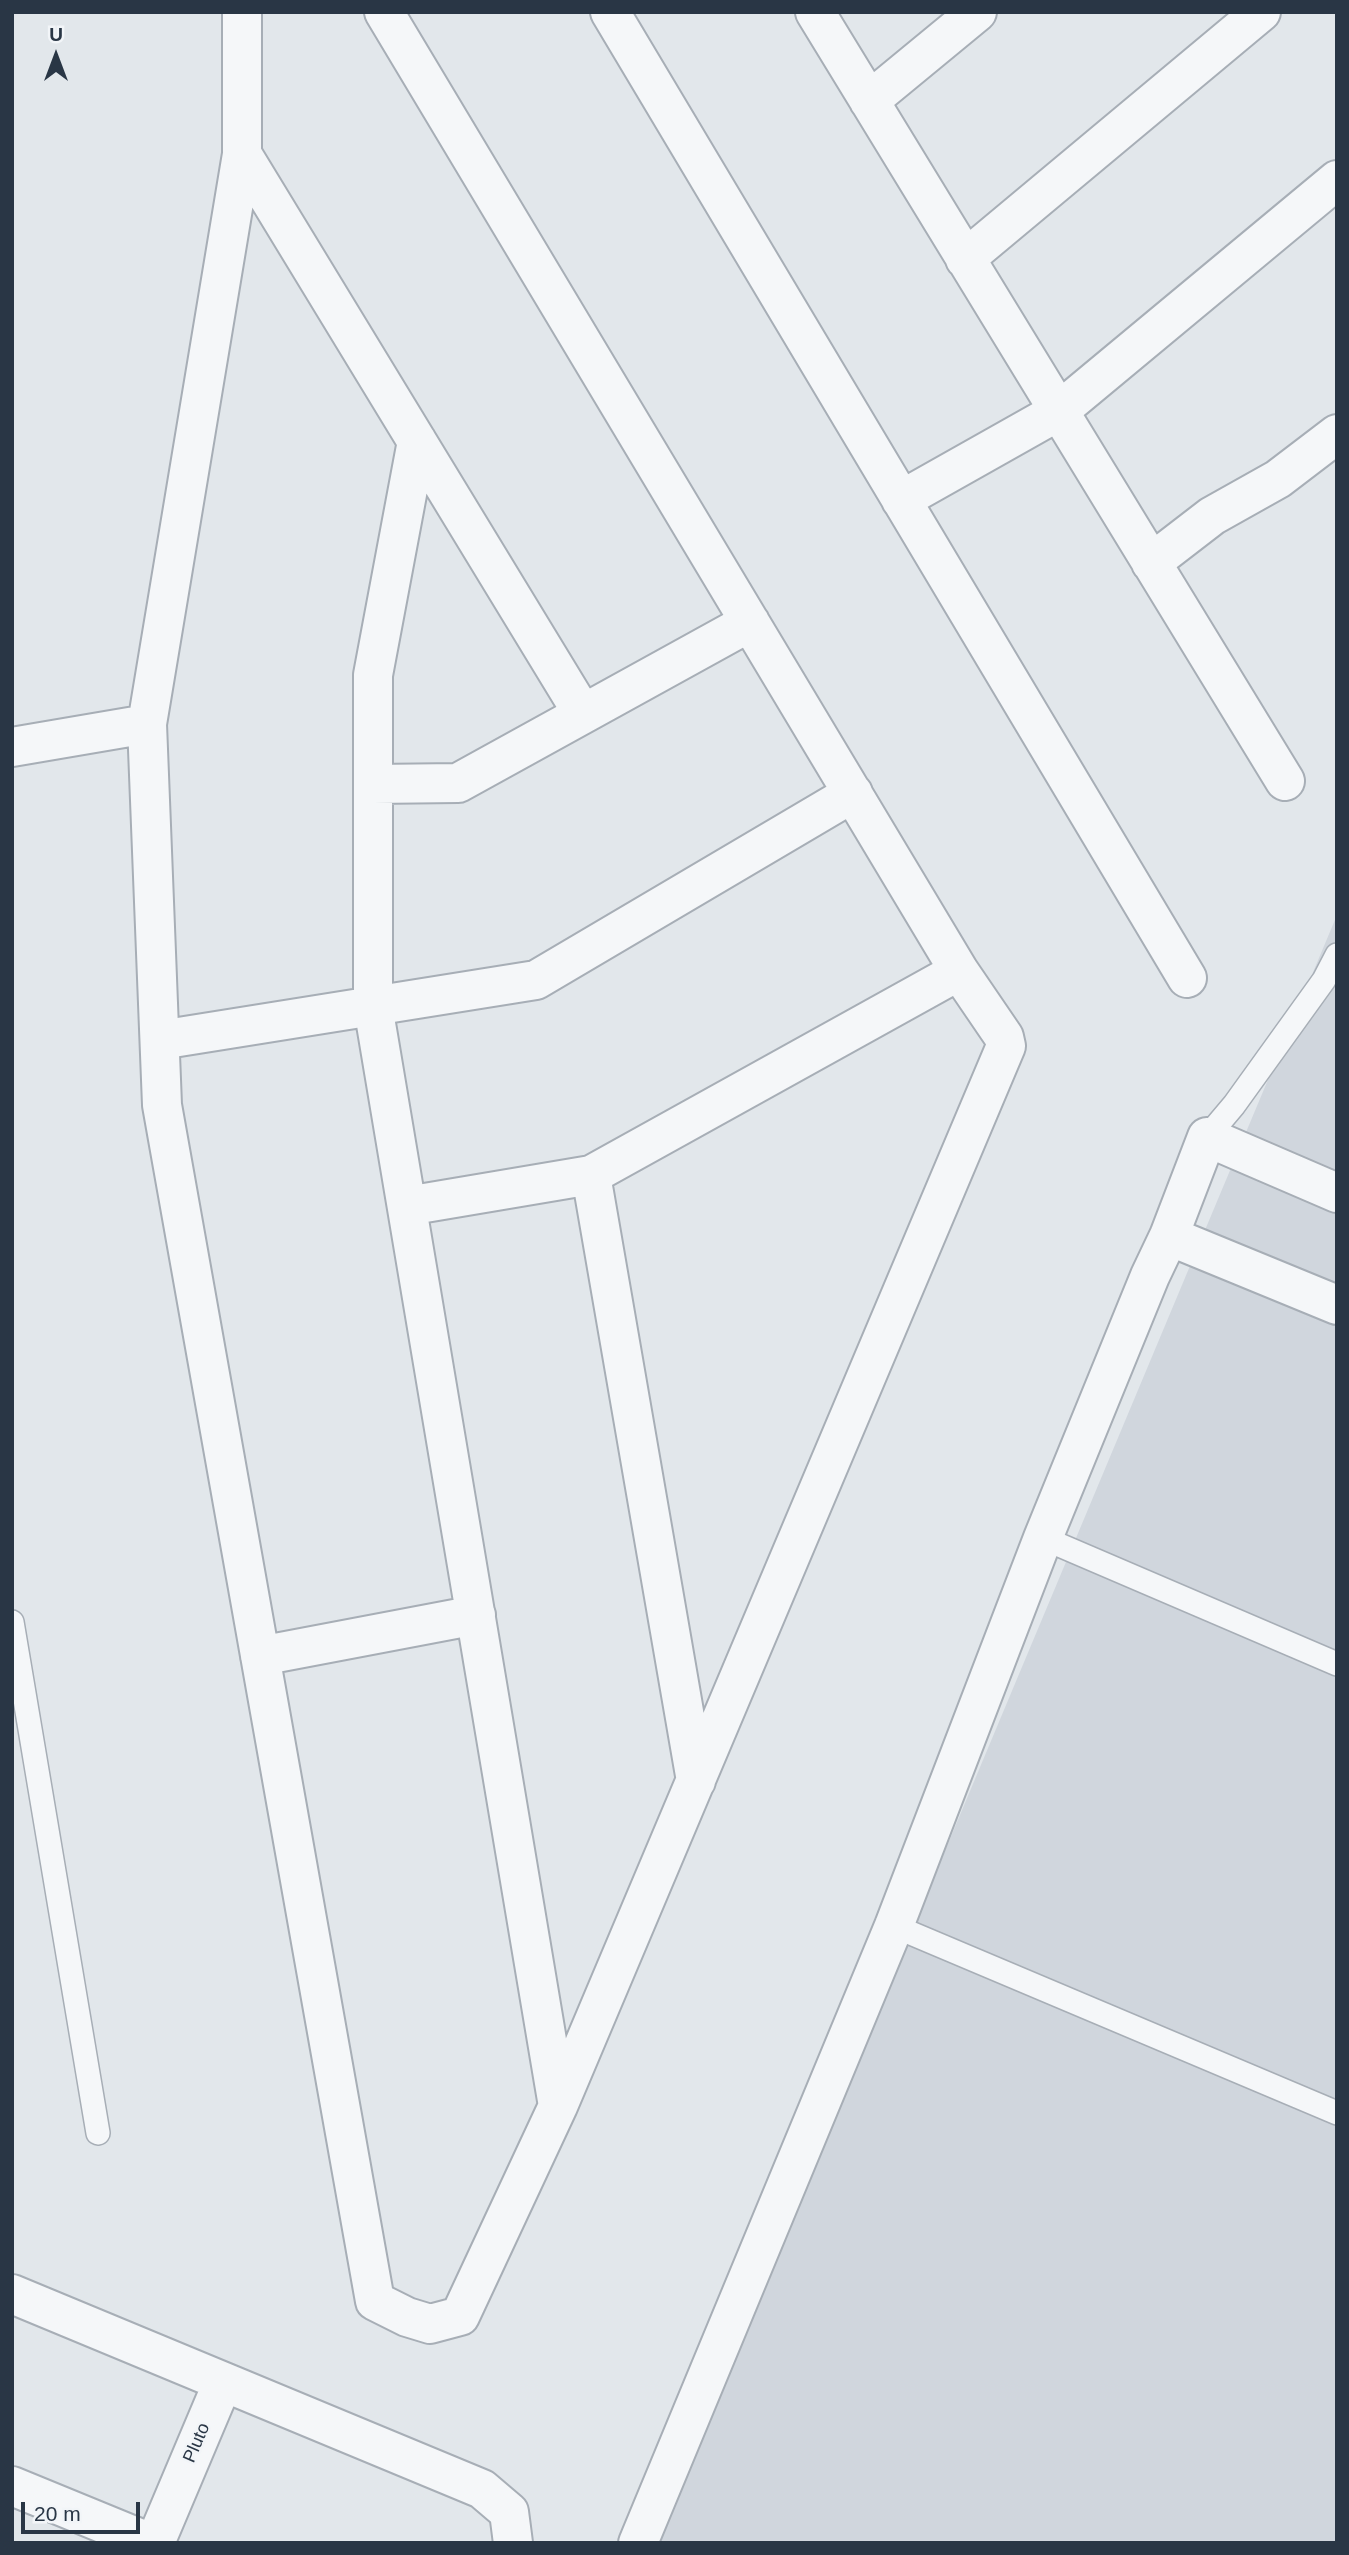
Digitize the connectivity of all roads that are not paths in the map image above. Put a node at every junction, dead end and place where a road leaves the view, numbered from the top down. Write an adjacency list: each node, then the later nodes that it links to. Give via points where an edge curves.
1 (242, 12): 8 (street)
2 (384, 12): 16 (street)
3 (610, 12): 14 (street)
4 (815, 12): 7 (street)
5 (977, 12): 7 (street)
6 (1261, 12): 10 (street)
7 (869, 101): 10 (street)
8 (242, 154): 13 (street); 18 (street)
9 (1337, 180): 11 (street)
10 (965, 258): 11 (street)
11 (1059, 411): 14 (street); 15 (street)
12 (1337, 434): 15 (street, via 1278,478 1212,516)
13 (417, 441): 17 (street); 21 (street, via 373,675)
14 (901, 499): 25 (street)
15 (1151, 563): 20 (street)
16 (750, 622): 17 (street); 22 (street)
17 (583, 714): 21 (street, via 458,783)
18 (146, 724): 19 (street); 27 (street)
19 (12, 747)
20 (1285, 780)
21 (373, 785): 26 (street)
22 (853, 793): 24 (street); 26 (street, via 537,979)
23 (1337, 955): 28 (lane)
24 (960, 971): 29 (street); 39 (street, via 1004,1037 1006,1048)
25 (1187, 978)
26 (373, 1006): 27 (street); 31 (street)
27 (160, 1040): 37 (street, via 162,1105)
28 (1207, 1137): 30 (street); 32 (street)
29 (591, 1175): 31 (street); 39 (street)
30 (1337, 1193)
31 (407, 1206): 35 (street)
32 (1169, 1236): 33 (street); 34 (street)
33 (1337, 1305)
34 (1043, 1538): 38 (lane); 40 (street)
35 (476, 1615): 37 (street); 41 (street)
36 (12, 1622): 43 (lane)
37 (260, 1657): 41 (street, via 375,2301 430,2324 460,2316)
38 (1337, 1664)
39 (696, 1781): 41 (street)
40 (894, 1926): 42 (lane); 49 (street)
41 (558, 2106)
42 (1337, 2113)
43 (98, 2133)
44 (12, 2294): 45 (street)
45 (223, 2382): 47 (street, Pluto); 48 (street, via 482,2489 509,2512)
46 (12, 2486): 47 (street)
47 (153, 2543)
48 (513, 2543)
49 (638, 2543)

